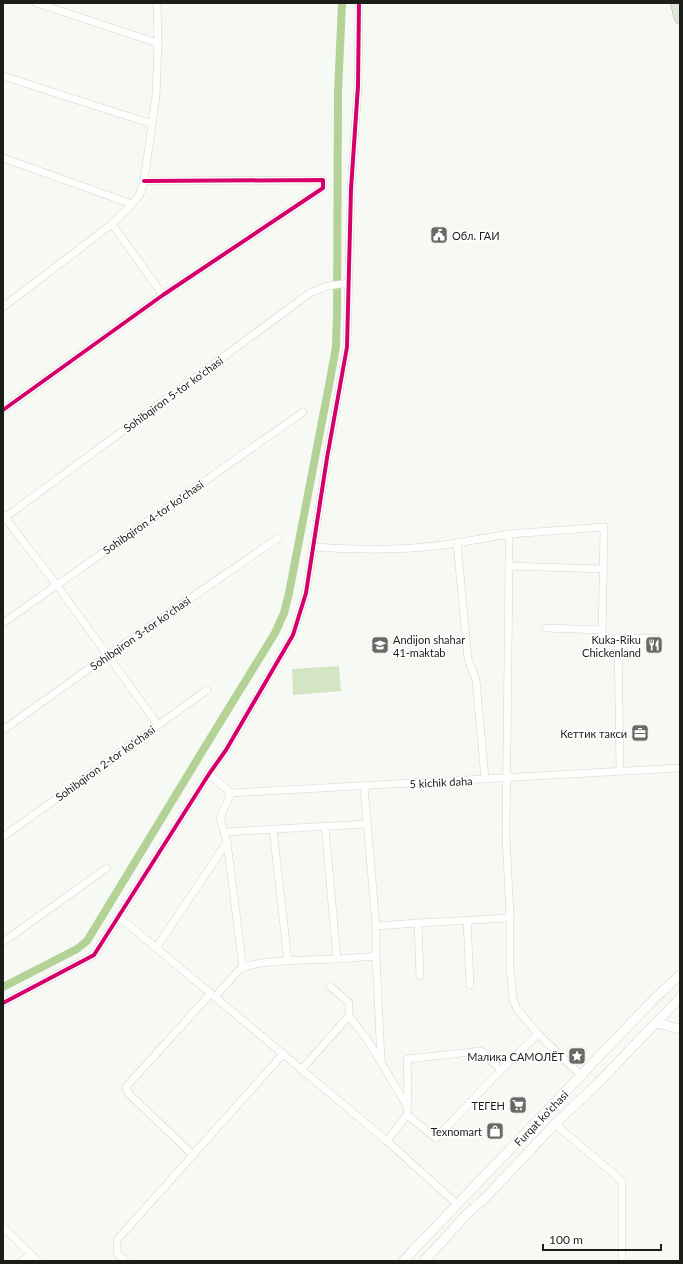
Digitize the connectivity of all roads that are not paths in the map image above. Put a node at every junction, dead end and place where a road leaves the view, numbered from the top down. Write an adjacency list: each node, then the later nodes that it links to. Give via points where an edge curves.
1 (36, 3): 6 (street)
2 (157, 3): 6 (street)
3 (359, 3): 13 (street, via 358,86)
4 (676, 3): 5 (highway)
5 (680, 18)
6 (158, 43): 8 (street)
7 (3, 76): 8 (street)
8 (152, 124): 10 (street)
9 (3, 158): 11 (street)
10 (144, 182): 11 (street, via 140,194); 14 (street, via 323,180 323,188)
11 (132, 204): 12 (street)
12 (112, 224): 14 (street); 15 (street)
13 (347, 283): 18 (street, Sohibqiron 5-tor ko'chasi, via 327,286 310,293); 22 (street, via 347,347)
14 (163, 295): 16 (street)
15 (3, 307)
16 (3, 410)
17 (303, 412): 25 (street, Sohibqiron 4-tor ko'chasi)
18 (4, 517): 25 (street)
19 (509, 534): 21 (street); 23 (street); 24 (street, via 604,527)
20 (278, 538): 31 (street, Sohibqiron 3-tor ko'chasi)
21 (458, 543): 22 (street, via 395,550); 39 (street, via 468,658 476,680)
22 (312, 547): 37 (street, via 306,593 293,635 226,750)
23 (509, 566): 24 (street); 38 (street)
24 (603, 569): 28 (street)
25 (56, 584): 26 (street, Sohibqiron 4-tor ko'chasi); 31 (street)
26 (3, 623)
27 (546, 628): 28 (street)
28 (602, 630): 29 (street, via 602,639)
29 (618, 638): 30 (street); 36 (street)
30 (656, 638)
31 (108, 655): 33 (street); 34 (street, Sohibqiron 3-tor ko'chasi)
32 (207, 690): 33 (street, Sohibqiron 2-tor ko'chasi)
33 (158, 725): 46 (street, Sohibqiron 2-tor ko'chasi)
34 (3, 730)
35 (680, 768): 36 (street, 5 kichik daha)
36 (620, 771): 38 (street, 5 kichik daha)
37 (209, 774): 41 (street); 49 (street)
38 (507, 778): 39 (street, 5 kichik daha); 50 (street, via 506,834)
39 (485, 779): 40 (street, 5 kichik daha)
40 (364, 786): 41 (street, 5 kichik daha); 42 (street)
41 (232, 793): 45 (street, via 220,818)
42 (367, 824): 43 (street); 53 (street)
43 (325, 826): 44 (street); 57 (street)
44 (273, 830): 45 (street); 58 (street)
45 (225, 832): 47 (street)
46 (3, 837)
47 (227, 842): 55 (street); 59 (street)
48 (107, 868): 54 (street)
49 (118, 916): 55 (street); 66 (street, via 94,955)
50 (510, 918): 51 (street); 70 (street, via 513,999 517,1009)
51 (467, 920): 52 (street); 62 (street)
52 (418, 923): 53 (street); 61 (street)
53 (376, 926): 56 (street)
54 (3, 942)
55 (156, 948): 64 (street)
56 (376, 957): 57 (street); 72 (street)
57 (337, 959): 58 (street)
58 (288, 961): 59 (street)
59 (243, 968): 64 (street)
60 (680, 975): 75 (main road, Furqat ko'chasi)
61 (420, 976)
62 (470, 985)
63 (330, 986): 67 (street, via 349,1002)
64 (213, 995): 71 (street); 80 (street, via 126,1087 128,1093)
65 (680, 998): 68 (main road, Furqat ko'chasi)
66 (3, 1003)
67 (349, 1016): 72 (street); 73 (street)
68 (656, 1023): 69 (main road); 78 (main road, Furqat ko'chasi)
69 (680, 1029)
70 (538, 1034): 74 (street); 75 (street)
71 (283, 1054): 73 (street); 80 (street)
72 (382, 1062): 76 (street)
73 (301, 1070): 79 (street)
74 (501, 1070): 76 (street, via 481,1051 407,1059); 77 (street, via 436,1138)
75 (582, 1076): 81 (main road, Furqat ko'chasi)
76 (407, 1106): 77 (street)
77 (407, 1115): 79 (street)
78 (555, 1124): 88 (main road, Furqat ko'chasi); 89 (street, via 622,1181)
79 (387, 1142): 81 (street)
80 (194, 1155): 86 (street, via 118,1240 117,1253)
81 (457, 1204): 87 (main road, Furqat ko'chasi)
82 (3, 1227): 83 (street)
83 (31, 1255): 84 (street); 85 (street)
84 (22, 1261)
85 (38, 1261)
86 (126, 1261)
87 (403, 1261)
88 (424, 1261)
89 (622, 1261)

